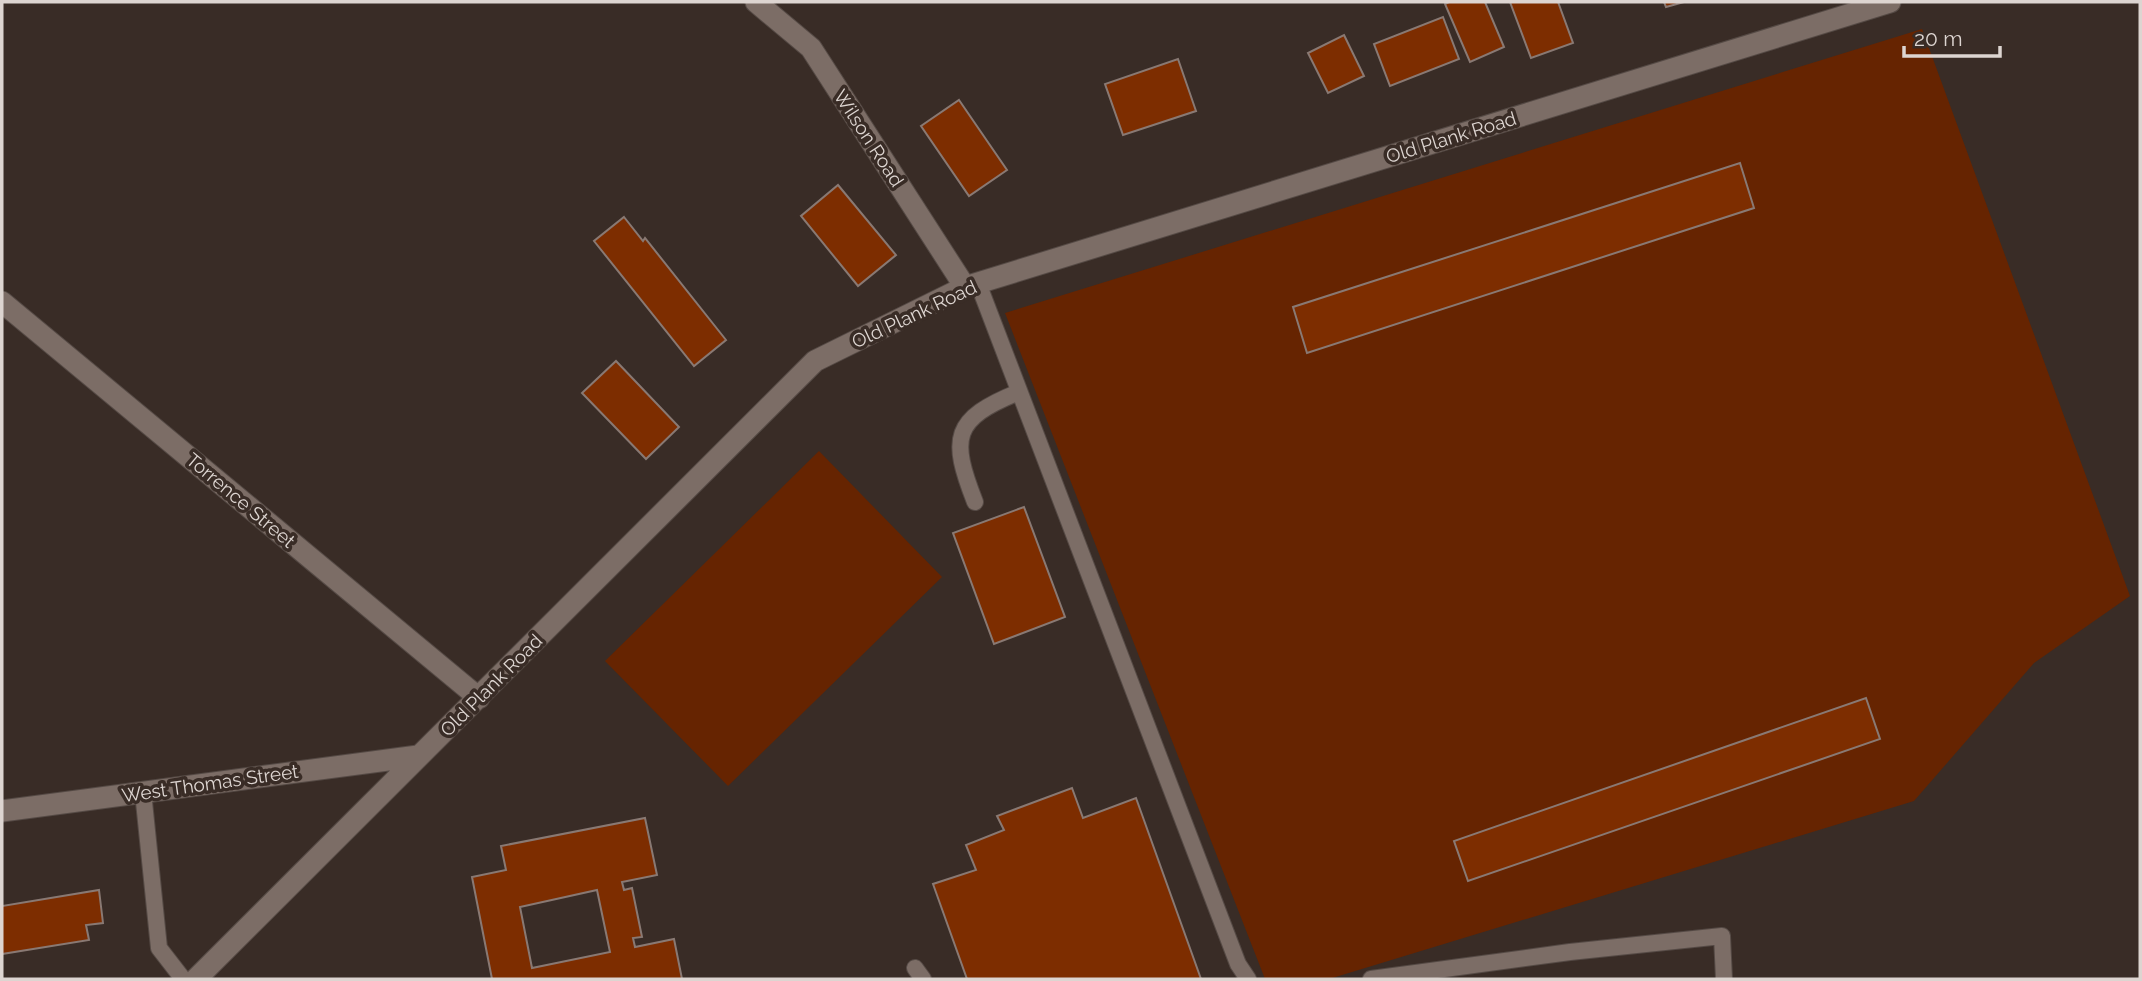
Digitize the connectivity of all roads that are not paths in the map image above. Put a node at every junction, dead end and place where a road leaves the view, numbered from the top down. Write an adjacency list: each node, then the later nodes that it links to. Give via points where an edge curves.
1 (756, 2): 3 (street, Wilson Road, via 811,48)
2 (1890, 2): 3 (street, Old Plank Road)
3 (972, 285): 5 (lane); 7 (street, Old Plank Road, via 815,361)
4 (2, 302): 7 (street, Torrence Street)
5 (1019, 392): 6 (lane, via 988,404 966,423 958,457); 13 (lane, via 1238,964)
6 (975, 502)
7 (479, 698): 8 (street, Old Plank Road)
8 (418, 756): 9 (street, West Thomas Street); 12 (street, Old Plank Road)
9 (143, 792): 10 (street, West Thomas Street); 11 (lane, via 159,948)
10 (2, 811)
11 (183, 979)
12 (196, 979)
13 (1248, 979)
14 (1371, 979): 15 (lane, via 1722,936)
15 (1724, 979)

